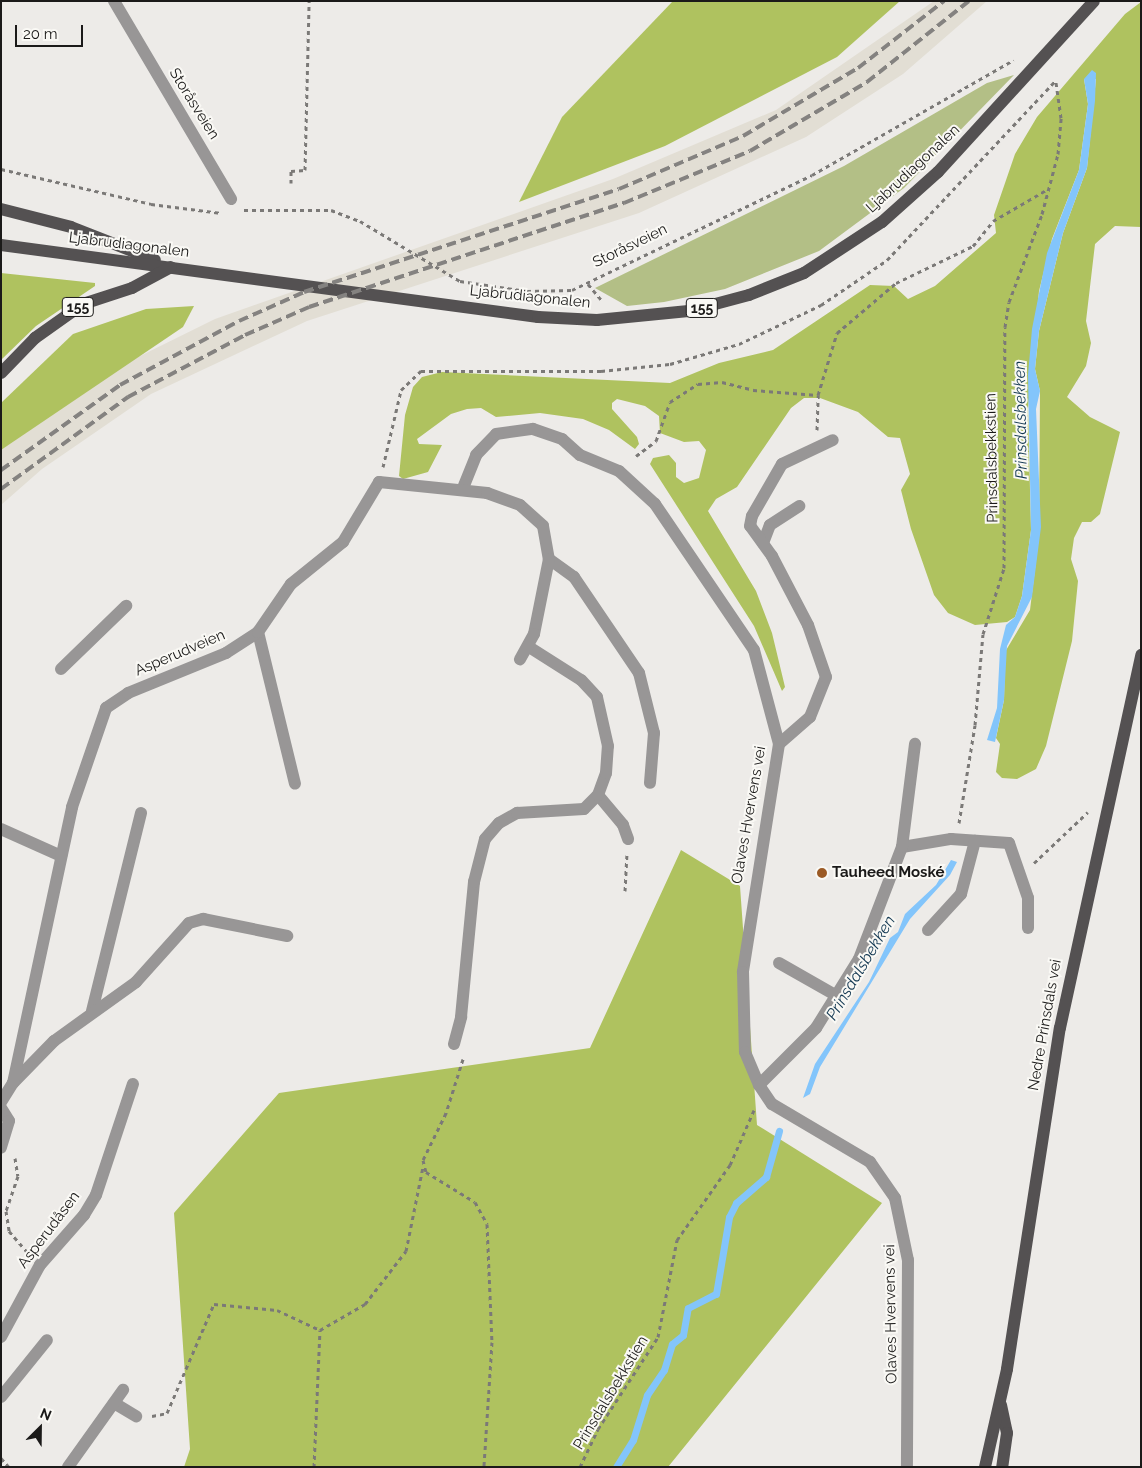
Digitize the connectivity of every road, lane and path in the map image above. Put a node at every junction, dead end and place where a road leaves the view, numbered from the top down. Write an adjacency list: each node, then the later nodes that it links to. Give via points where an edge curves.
1 (114, 1): 9 (street, Storåsveien)
2 (308, 1): 7 (path, via 305,170 291,171)
3 (1094, 1): 13 (main road, Ljabrudiagonalen / 155, via 913,196 857,241 798,276 729,301 619,319 538,316)
4 (1015, 60): 9 (path, Storåsveien, via 812,175 588,284 548,293 452,278 360,221 320,209)
5 (1056, 80): 8 (path, Prinsdalsbekkstien, via 1061,118)
6 (1, 170): 11 (path, via 176,209)
7 (291, 182)
8 (1048, 189): 15 (path, via 993,221 973,246 906,277 862,308 832,341); 39 (path, Prinsdalsbekkstien, via 1009,302 1005,327 1004,568 983,634 975,725)
9 (233, 205)
10 (1, 209): 13 (main road, 155, via 71,227)
11 (227, 212)
12 (1, 245): 13 (main road, Ljabrudiagonalen / 155)
13 (171, 267): 14 (main road, 155, via 132,288 83,304 35,338)
14 (1, 373)
15 (818, 395): 17 (path, via 815,421); 18 (path, via 753,390 722,382 698,384 670,402 656,441)
16 (395, 406): 19 (path)
17 (828, 442): 22 (street, via 782,464 752,516 750,526)
18 (636, 456)
19 (379, 482): 20 (street); 25 (street, Asperudveien, via 343,542 291,584)
20 (463, 488): 23 (street, via 533,513 543,526); 30 (street, Olaves Hvervens vei, via 476,455 507,429 533,429 562,438 580,455 598,459 638,486 720,595 754,650)
21 (799, 506): 22 (street, via 770,525)
22 (763, 543): 30 (street, via 800,610 826,677 810,717)
23 (549, 559): 26 (street); 33 (street, via 574,577 639,673 654,733)
24 (126, 606): 29 (street)
25 (258, 632): 32 (street); 42 (street, Asperudveien, via 226,653 128,694 106,708 89,748)
26 (529, 647): 28 (street); 34 (street, via 580,680 597,697 608,746 606,773)
27 (1141, 655): 67 (main road, Nedre Prinsdals vei, via 1060,1028)
28 (520, 660)
29 (61, 669)
30 (778, 744): 54 (street, Olaves Hvervens vei, via 743,972 745,1052)
31 (915, 744): 41 (street)
32 (295, 784)
33 (650, 784)
34 (598, 795): 38 (street, via 623,825); 51 (street, via 577,812 518,813 499,823 485,839 474,882 460,1017)
35 (1088, 812): 43 (path, via 1041,861)
36 (141, 813): 50 (street)
37 (1, 829): 42 (street)
38 (628, 839): 44 (path)
39 (955, 839): 40 (street); 41 (street)
40 (975, 841): 43 (street, via 1009,843); 46 (street, via 961,894)
41 (902, 847): 49 (street, via 859,959)
42 (61, 856): 52 (street, Asperudveien)
43 (1019, 867): 45 (street, via 1028,898)
44 (625, 892)
45 (1028, 928)
46 (928, 930)
47 (288, 936): 50 (street, Asperudveien, via 196,919 136,982)
48 (779, 963): 49 (street)
49 (838, 996): 54 (street, via 800,1047)
50 (92, 1011): 52 (street, Asperudveien)
51 (454, 1044): 58 (path, via 463,1060 459,1076 424,1151)
52 (13, 1083): 55 (street, Asperudveien)
53 (133, 1084): 62 (street, Asperudåsen, via 96,1195 84,1215 40,1264)
54 (759, 1085): 74 (path, Prinsdalsbekkstien, via 746,1138 678,1240 658,1337 598,1430); 75 (street, Olaves Hvervens vei, via 772,1104 792,1118 870,1162 898,1204 908,1260)
55 (1, 1102)
56 (1, 1108): 57 (street, via 9,1121)
57 (1, 1148)
58 (423, 1166): 61 (path, via 406,1251 365,1304); 73 (path, via 454,1191 475,1202 487,1224 492,1342)
59 (18, 1176): 60 (path, via 6,1211 9,1231)
60 (31, 1256)
61 (320, 1330): 68 (path, via 277,1310 214,1304 168,1413); 72 (path)
62 (1, 1337)
63 (47, 1340): 65 (street)
64 (123, 1390): 66 (street)
65 (1, 1397)
66 (114, 1403): 68 (street); 71 (street)
67 (1001, 1405): 76 (main road, Nedre Prinsdals vei, via 991,1429); 77 (main road, Nedre Prinsdals vei, via 1007,1433)
68 (136, 1416)
69 (1, 1458): 70 (path)
70 (9, 1467)
71 (68, 1467)
72 (314, 1467)
73 (484, 1467)
74 (580, 1467)
75 (907, 1467)
76 (985, 1467)
77 (1002, 1467)

